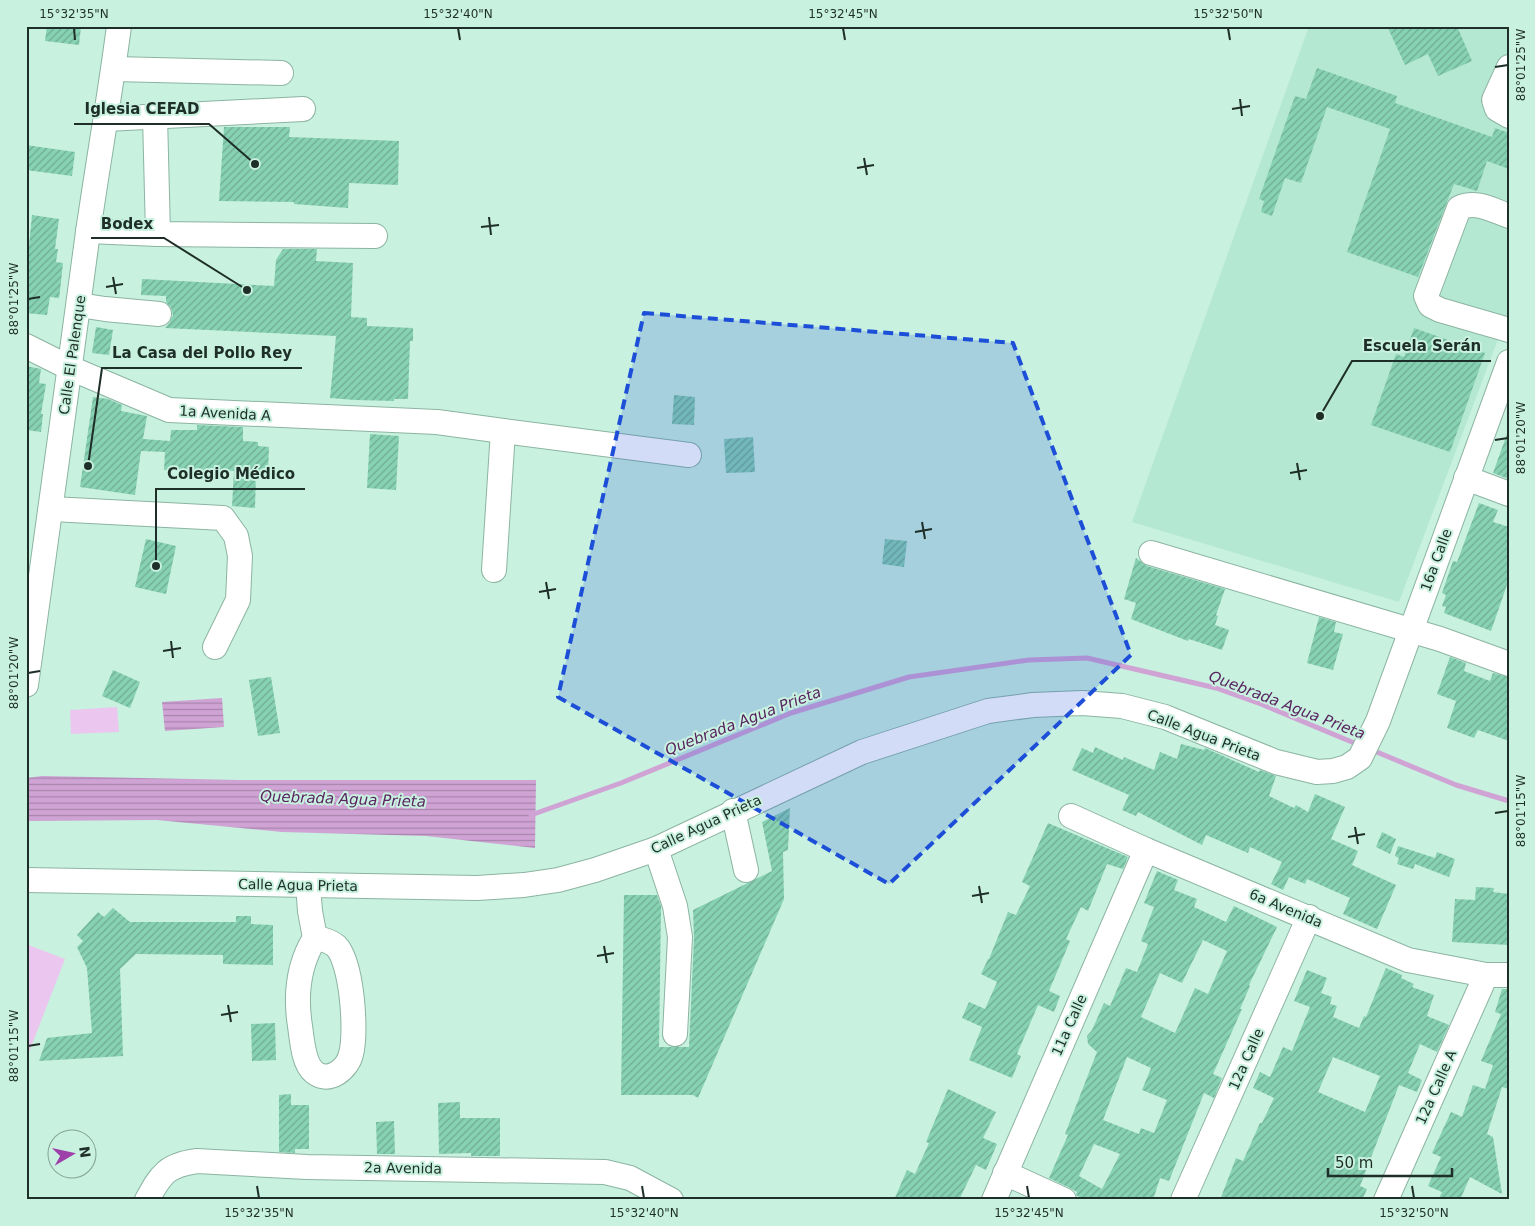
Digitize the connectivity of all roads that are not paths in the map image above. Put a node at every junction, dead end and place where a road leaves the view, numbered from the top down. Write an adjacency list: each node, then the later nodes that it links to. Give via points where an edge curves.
1 (119, 26): 3 (street, Calle El Palenque)
2 (1509, 67): 7 (street, via 1494,100 1497,109)
3 (114, 69): 4 (street); 8 (street, Calle El Palenque)
4 (281, 73)
5 (303, 109): 6 (street)
6 (155, 116): 8 (street); 11 (street)
7 (1509, 116)
8 (106, 119): 10 (street, Calle El Palenque)
9 (1509, 216): 15 (street, via 1478,205 1468,204 1459,208 1426,296 1430,305 1440,310)
10 (88, 232): 11 (street); 13 (street, Calle El Palenque)
11 (158, 234): 12 (street)
12 (375, 236)
13 (79, 305): 14 (street); 18 (street, Calle El Palenque)
14 (159, 314)
15 (1509, 330)
16 (26, 346): 18 (street, 1a Avenida A)
17 (1509, 362): 21 (street, 16a Calle)
18 (70, 368): 19 (street, 1a Avenida A, via 170,410 437,422); 23 (street, Calle El Palenque)
19 (503, 431): 20 (street, 1a Avenida A); 26 (street)
20 (689, 455)
21 (1466, 478): 22 (street); 27 (street, 16a Calle)
22 (1509, 494)
23 (52, 509): 25 (street, Calle El Palenque); 28 (street, via 223,518 236,536 240,556 238,600)
24 (1150, 552): 27 (street)
25 (36, 556): 30 (street, Calle El Palenque)
26 (494, 570)
27 (1411, 630): 29 (street); 31 (street, 16a Calle, via 1378,721)
28 (215, 647)
29 (1509, 664)
30 (26, 685)
31 (1360, 758): 32 (street, Calle Agua Prieta, via 1347,767 1317,772 1276,762 1165,717 1122,706 1033,705 988,711 862,752)
32 (733, 811): 34 (street, Calle Agua Prieta); 36 (street)
33 (1071, 816): 35 (street, 6a Avenida)
34 (656, 849): 38 (street, Calle Agua Prieta, via 596,870 558,880 524,884 477,888); 42 (street, via 676,906 680,937)
35 (1146, 850): 39 (street, 6a Avenida); 43 (street, 11a Calle)
36 (746, 870)
37 (26, 880): 38 (street, Calle Agua Prieta)
38 (308, 885): 40 (street)
39 (1309, 917): 41 (street, 6a Avenida, via 1408,960); 48 (street, 12a Calle)
40 (315, 938): 40 (street, via 337,946 345,962 351,994 352,1054 335,1076 315,1073 307,1061 299,1023 301,966)
41 (1497, 975): 49 (street, 12a Calle A)
42 (675, 1034)
43 (1004, 1172): 46 (street, 11a Calle); 47 (street)
44 (147, 1200): 45 (street, 2a Avenida, via 164,1173 179,1164 197,1161 307,1167 605,1172 630,1178)
45 (671, 1200)
46 (994, 1200)
47 (1064, 1200)
48 (1183, 1200)
49 (1386, 1200)

